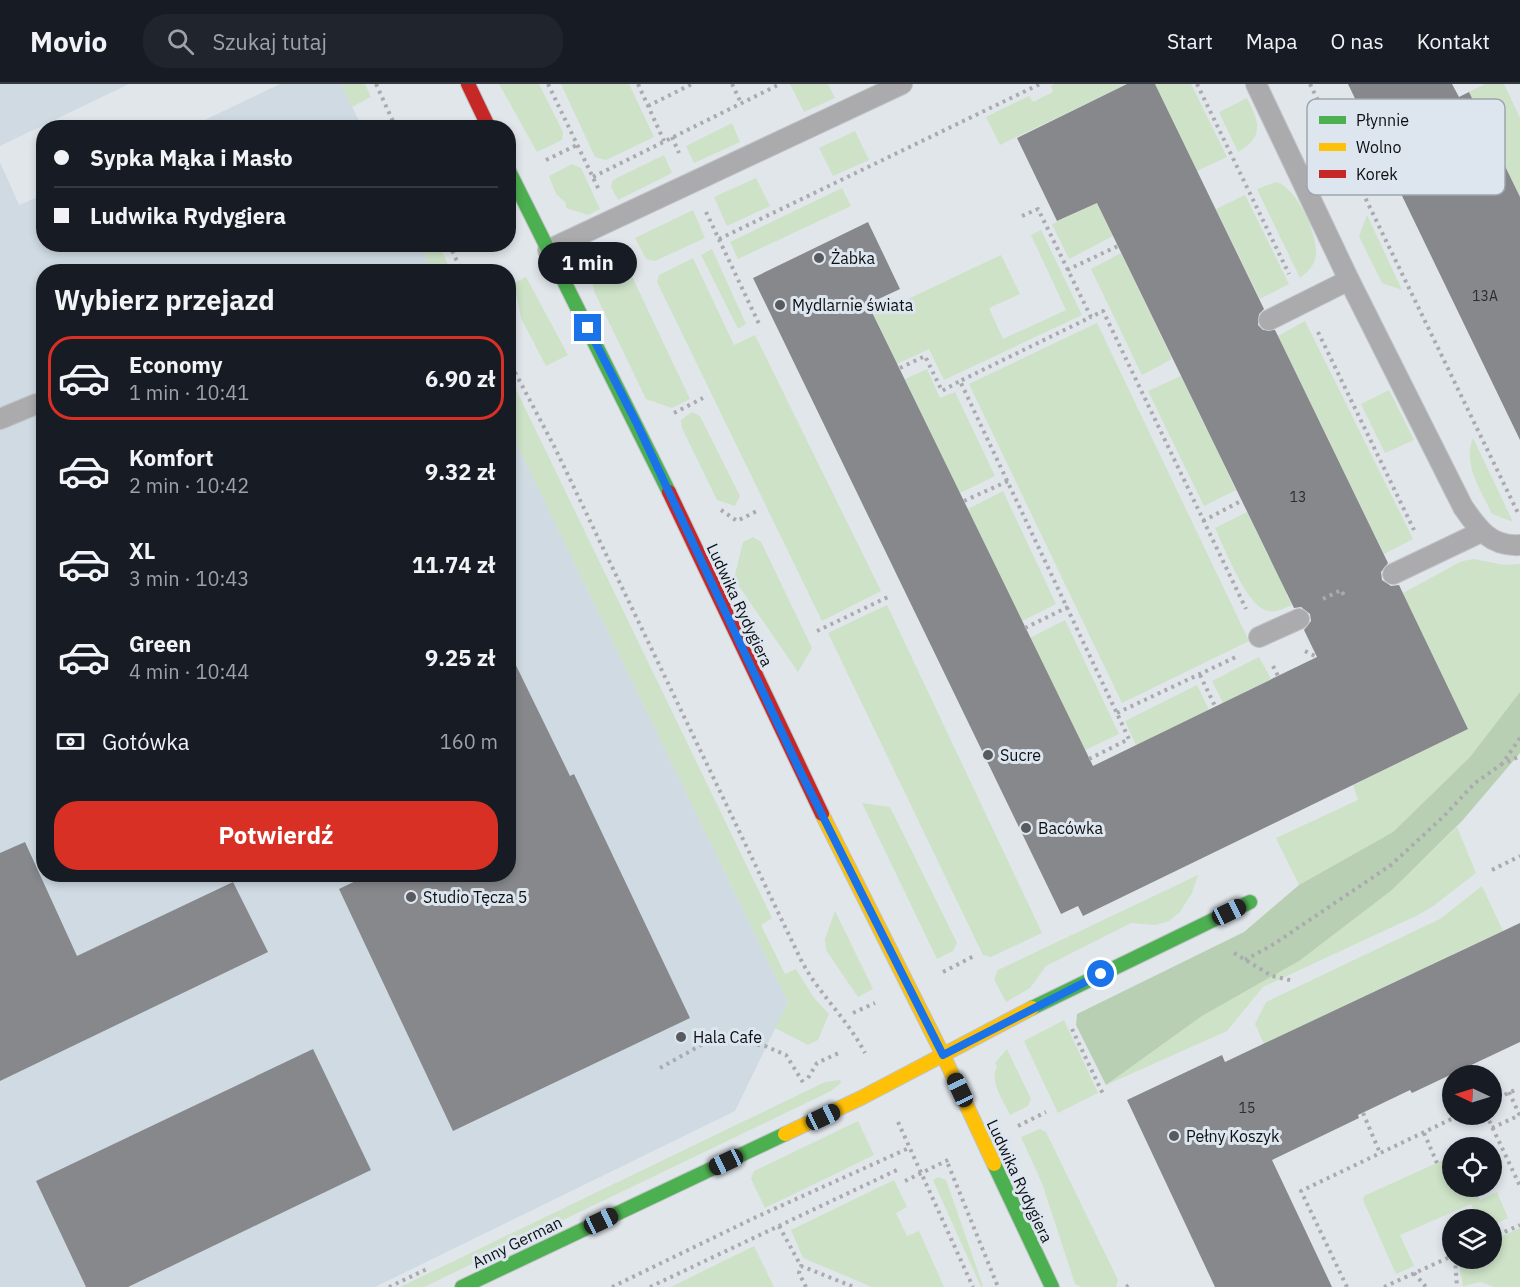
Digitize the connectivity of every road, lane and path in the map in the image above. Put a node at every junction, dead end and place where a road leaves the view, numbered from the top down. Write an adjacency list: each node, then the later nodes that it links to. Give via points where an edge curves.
1 (376, 84): 15 (path)
2 (468, 84): 16 (street)
3 (548, 84): 18 (path)
4 (638, 84): 14 (path)
5 (692, 84): 14 (path)
6 (732, 84): 13 (path)
7 (780, 84): 13 (path)
8 (902, 84): 28 (lane)
9 (1040, 84): 33 (path, via 719,239)
10 (1256, 84): 22 (lane)
11 (1310, 84): 12 (path)
12 (1317, 99)
13 (741, 103): 17 (path)
14 (648, 106): 17 (path)
15 (392, 120)
16 (485, 120)
17 (664, 141): 20 (path)
18 (577, 145): 19 (path); 20 (path)
19 (542, 162)
20 (593, 177): 25 (path)
21 (516, 185): 28 (street, Ludwika Rydygiera)
22 (1307, 191)
23 (1309, 195): 30 (lane)
24 (1364, 195): 46 (path)
25 (604, 201)
26 (1022, 216): 29 (path, via 1038,209)
27 (1118, 246): 29 (path)
28 (548, 250): 77 (street, Ludwika Rydygiera, via 637,424 801,773)
29 (1067, 270): 31 (path)
30 (1349, 280): 32 (lane); 48 (lane, via 1463,507)
31 (1091, 317): 36 (path); 47 (path, via 1103,311)
32 (1269, 320)
33 (760, 326)
34 (900, 368): 36 (path, via 925,356 942,391)
35 (516, 373): 78 (path, via 802,962 814,985)
36 (960, 381): 41 (path)
37 (703, 398): 40 (path, via 671,414)
38 (36, 404): 39 (lane)
39 (0, 419)
40 (676, 424)
41 (1008, 481): 42 (path); 54 (path)
42 (964, 501)
43 (1241, 501): 47 (path)
44 (714, 506): 45 (path, via 737,521)
45 (757, 511)
46 (1520, 517)
47 (1203, 521): 58 (path)
48 (1481, 532): 49 (lane, via 1506,546); 50 (lane)
49 (1520, 545)
50 (1393, 574)
51 (890, 596): 57 (path)
52 (1330, 596): 53 (path, via 1341,590)
53 (1345, 597)
54 (1068, 607): 56 (path); 61 (path)
55 (1299, 619): 58 (lane)
56 (1025, 628)
57 (817, 631)
58 (1259, 637): 59 (path, via 1262,644)
59 (1200, 675): 60 (path); 61 (path)
60 (1215, 706)
61 (1117, 714): 64 (path, via 1129,739)
62 (1520, 738): 65 (path)
63 (1520, 756): 65 (path)
64 (1089, 759)
65 (1502, 764): 71 (path, via 1475,783 1391,865)
66 (1520, 856): 67 (path)
67 (1492, 870)
68 (1250, 902): 69 (street)
69 (1186, 932): 71 (path); 74 (street)
70 (974, 956): 72 (path)
71 (1245, 960): 73 (path, via 1272,976)
72 (942, 972)
73 (1294, 981)
74 (1056, 996): 77 (street); 83 (path)
75 (884, 999): 76 (path)
76 (853, 1013)
77 (943, 1055): 110 (street, Anny German, via 861,1098); 117 (street, Ludwika Rydygiera)
78 (867, 1056)
79 (660, 1068): 80 (path, via 712,1039 734,1041 765,1046 786,1055)
80 (805, 1085)
81 (1516, 1089): 82 (path)
82 (1509, 1092): 84 (path); 87 (path)
83 (1104, 1096)
84 (1502, 1096)
85 (1046, 1112): 91 (path)
86 (1363, 1113): 95 (path)
87 (1520, 1115): 92 (path)
88 (897, 1118): 94 (path)
89 (1442, 1124): 93 (path)
90 (1491, 1125): 92 (path)
91 (1014, 1127)
92 (1492, 1128): 102 (path)
93 (1424, 1133): 95 (path); 98 (path)
94 (909, 1148): 100 (path); 111 (path)
95 (1380, 1153): 118 (path, via 1301,1191)
96 (953, 1157): 97 (path)
97 (947, 1160): 100 (path); 116 (path)
98 (1437, 1163)
99 (900, 1169): 104 (path)
100 (921, 1173): 101 (path); 115 (path)
101 (905, 1181)
102 (1520, 1186)
103 (1520, 1225): 105 (path)
104 (778, 1226): 107 (path); 112 (path)
105 (1502, 1233)
106 (1442, 1262): 109 (path)
107 (801, 1266): 113 (path, via 799,1273); 114 (path)
108 (1455, 1269): 121 (path)
109 (1414, 1273): 119 (path); 120 (path)
110 (462, 1287)
111 (612, 1287)
112 (651, 1287)
113 (806, 1287)
114 (854, 1287)
115 (973, 1287)
116 (998, 1287)
117 (1052, 1287)
118 (1347, 1287)
119 (1384, 1287)
120 (1426, 1287)
121 (1457, 1287)

